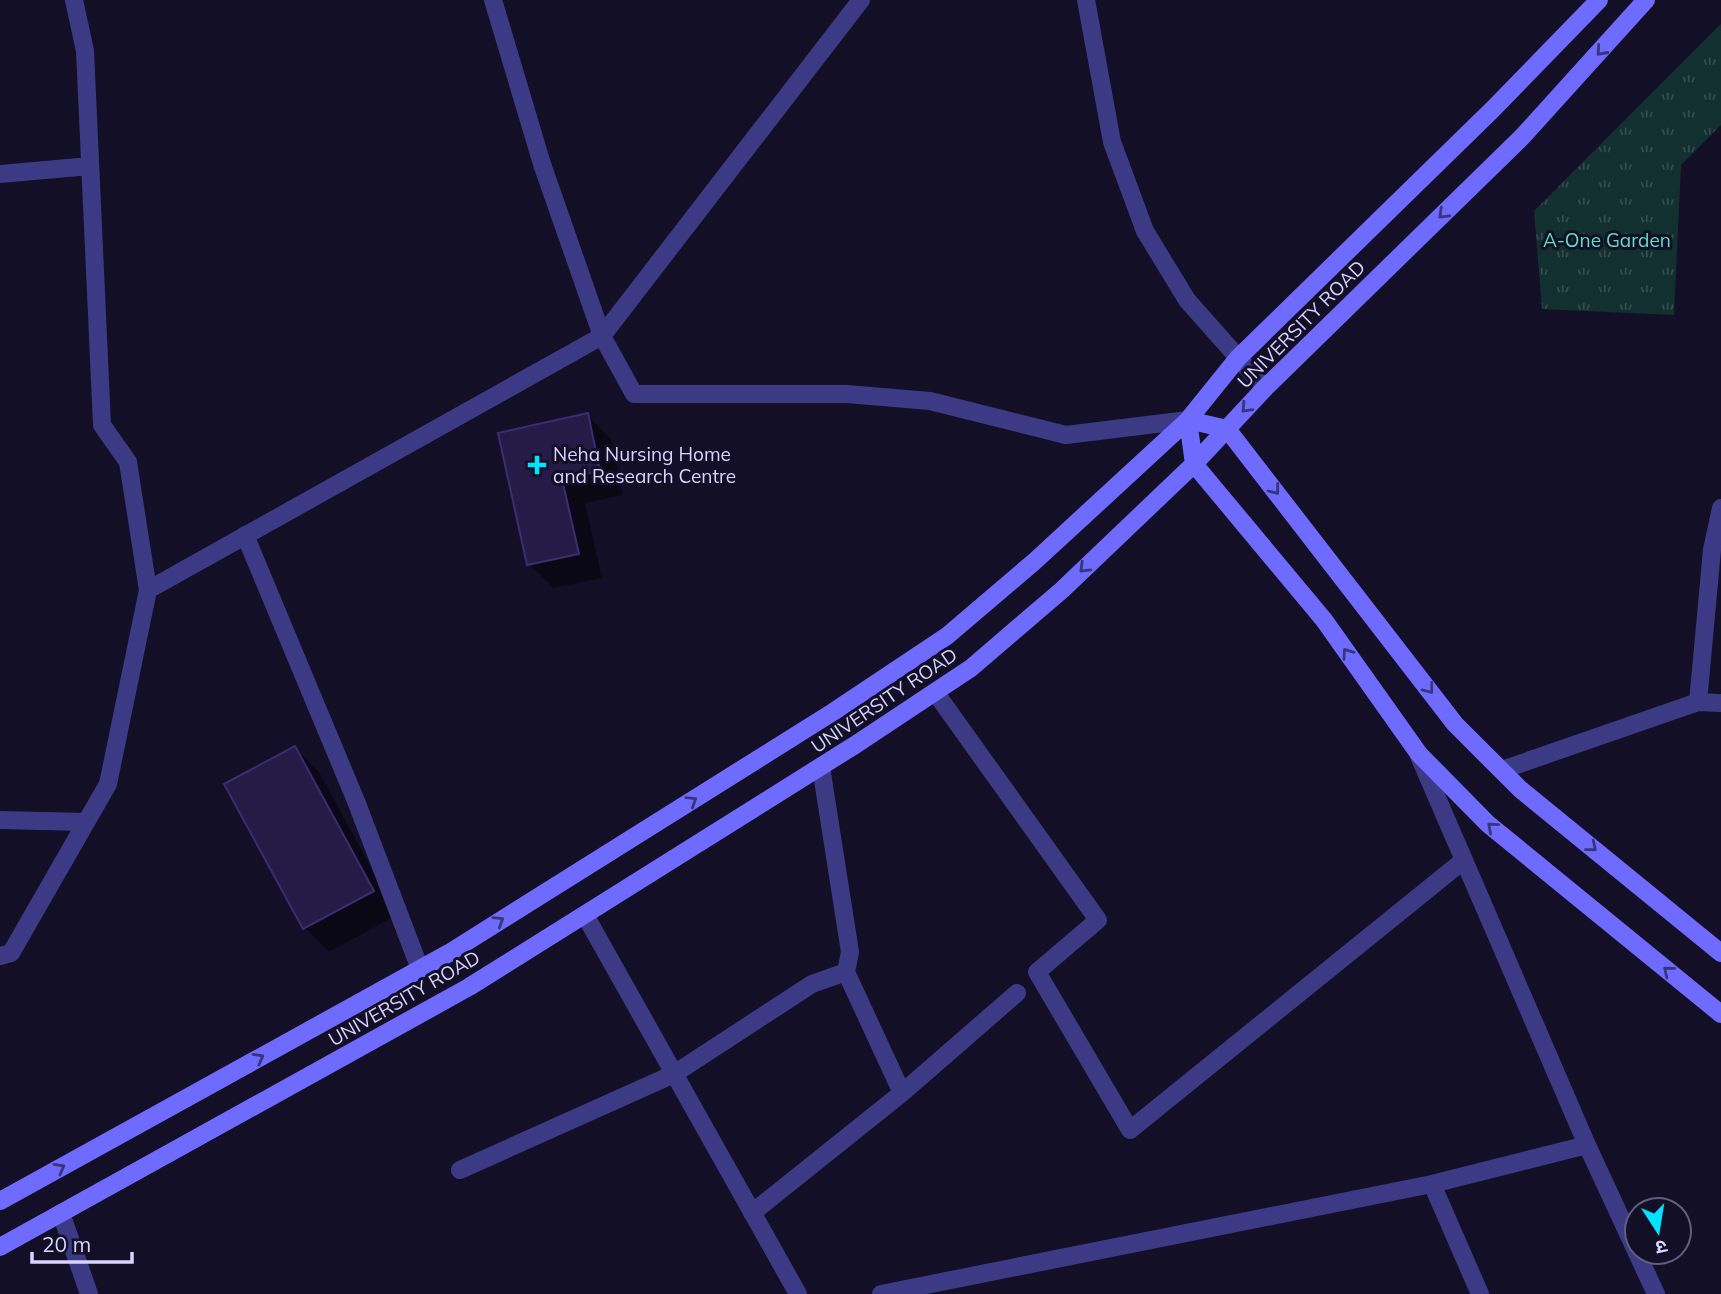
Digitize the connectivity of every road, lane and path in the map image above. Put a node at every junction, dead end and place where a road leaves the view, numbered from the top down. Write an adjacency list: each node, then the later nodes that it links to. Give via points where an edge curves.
1 (74, 0): 7 (street, via 85,51)
2 (493, 0): 9 (street, via 542,164)
3 (861, 0): 9 (street)
4 (1086, 0): 10 (street, via 1112,142 1145,231 1187,300)
5 (1599, 0): 10 (street, UNIVERSITY ROAD)
6 (1646, 0): 11 (street, UNIVERSITY ROAD, one-way to 11, via 1522,137)
7 (90, 166): 8 (street); 17 (street, via 102,425 128,462)
8 (0, 174)
9 (602, 336): 12 (street, via 634,394 846,394 930,401 1066,435); 16 (street)
10 (1238, 358): 11 (street); 12 (street, UNIVERSITY ROAD)
11 (1265, 388): 13 (street, UNIVERSITY ROAD, one-way to 13)
12 (1188, 420): 13 (street); 14 (street); 30 (street, UNIVERSITY ROAD, one-way to 12, via 947,636)
13 (1227, 429): 14 (street, UNIVERSITY ROAD); 23 (street, one-way to 23, via 1455,724)
14 (1194, 464): 18 (street, UNIVERSITY ROAD, one-way to 18, via 1062,590); 21 (street, one-way to 14, via 1324,620)
15 (1721, 508): 19 (street, via 1712,550)
16 (245, 535): 17 (street); 30 (street)
17 (148, 590): 25 (street, via 108,783)
18 (935, 692): 22 (street, UNIVERSITY ROAD); 26 (street, via 1098,920 1037,972 1130,1130)
19 (1698, 702): 20 (street); 23 (street)
20 (1721, 703)
21 (1419, 754): 26 (street); 33 (street, one-way to 21, via 1488,824)
22 (821, 767): 27 (street, UNIVERSITY ROAD); 31 (street, via 850,951)
23 (1502, 770): 28 (street, one-way to 28)
24 (0, 820): 25 (street)
25 (86, 822): 29 (street, via 11,953)
26 (1464, 860): 36 (street)
27 (584, 915): 34 (street); 40 (street, UNIVERSITY ROAD, via 469,987)
28 (1721, 953)
29 (0, 956)
30 (420, 969): 39 (street, UNIVERSITY ROAD, one-way to 30)
31 (846, 972): 34 (street, via 812,984); 35 (street)
32 (1017, 993): 35 (street)
33 (1721, 1014)
34 (674, 1074): 37 (street); 41 (street)
35 (902, 1093): 41 (street)
36 (1587, 1145): 38 (street); 47 (street)
37 (460, 1170)
38 (1432, 1184): 45 (street); 46 (street)
39 (0, 1201)
40 (61, 1213): 42 (street, UNIVERSITY ROAD); 43 (street)
41 (752, 1213): 44 (street)
42 (0, 1247)
43 (89, 1294)
44 (797, 1294)
45 (881, 1294)
46 (1480, 1294)
47 (1656, 1294)

